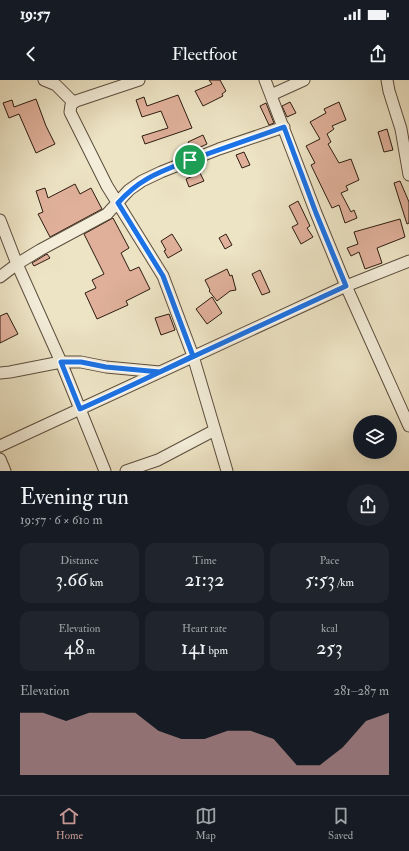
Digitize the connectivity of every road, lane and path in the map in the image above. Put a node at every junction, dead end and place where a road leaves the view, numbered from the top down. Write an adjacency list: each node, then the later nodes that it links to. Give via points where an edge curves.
1 (44, 80): 7 (street, via 56,86)
2 (139, 80): 7 (street)
3 (265, 80): 6 (street)
4 (304, 80): 6 (street)
5 (387, 80): 9 (street, via 401,129)
6 (271, 95): 8 (street)
7 (73, 102): 10 (street, via 70,112)
8 (284, 127): 10 (street, via 161,172 129,190); 15 (street)
9 (409, 175)
10 (118, 203): 13 (street, via 107,214); 16 (street, via 163,276)
11 (0, 220): 13 (street)
12 (409, 261): 15 (street)
13 (17, 264): 14 (street); 17 (street)
14 (0, 277)
15 (346, 286): 16 (street); 21 (street)
16 (193, 356): 19 (street); 22 (street)
17 (61, 362): 18 (street); 19 (street, via 81,362); 20 (street)
18 (0, 372)
19 (160, 372): 20 (street)
20 (80, 409): 23 (street); 26 (street)
21 (409, 426)
22 (215, 430): 27 (street, via 158,460); 28 (street)
23 (0, 446)
24 (0, 459): 25 (street)
25 (5, 471)
26 (105, 471)
27 (126, 471)
28 (227, 471)

